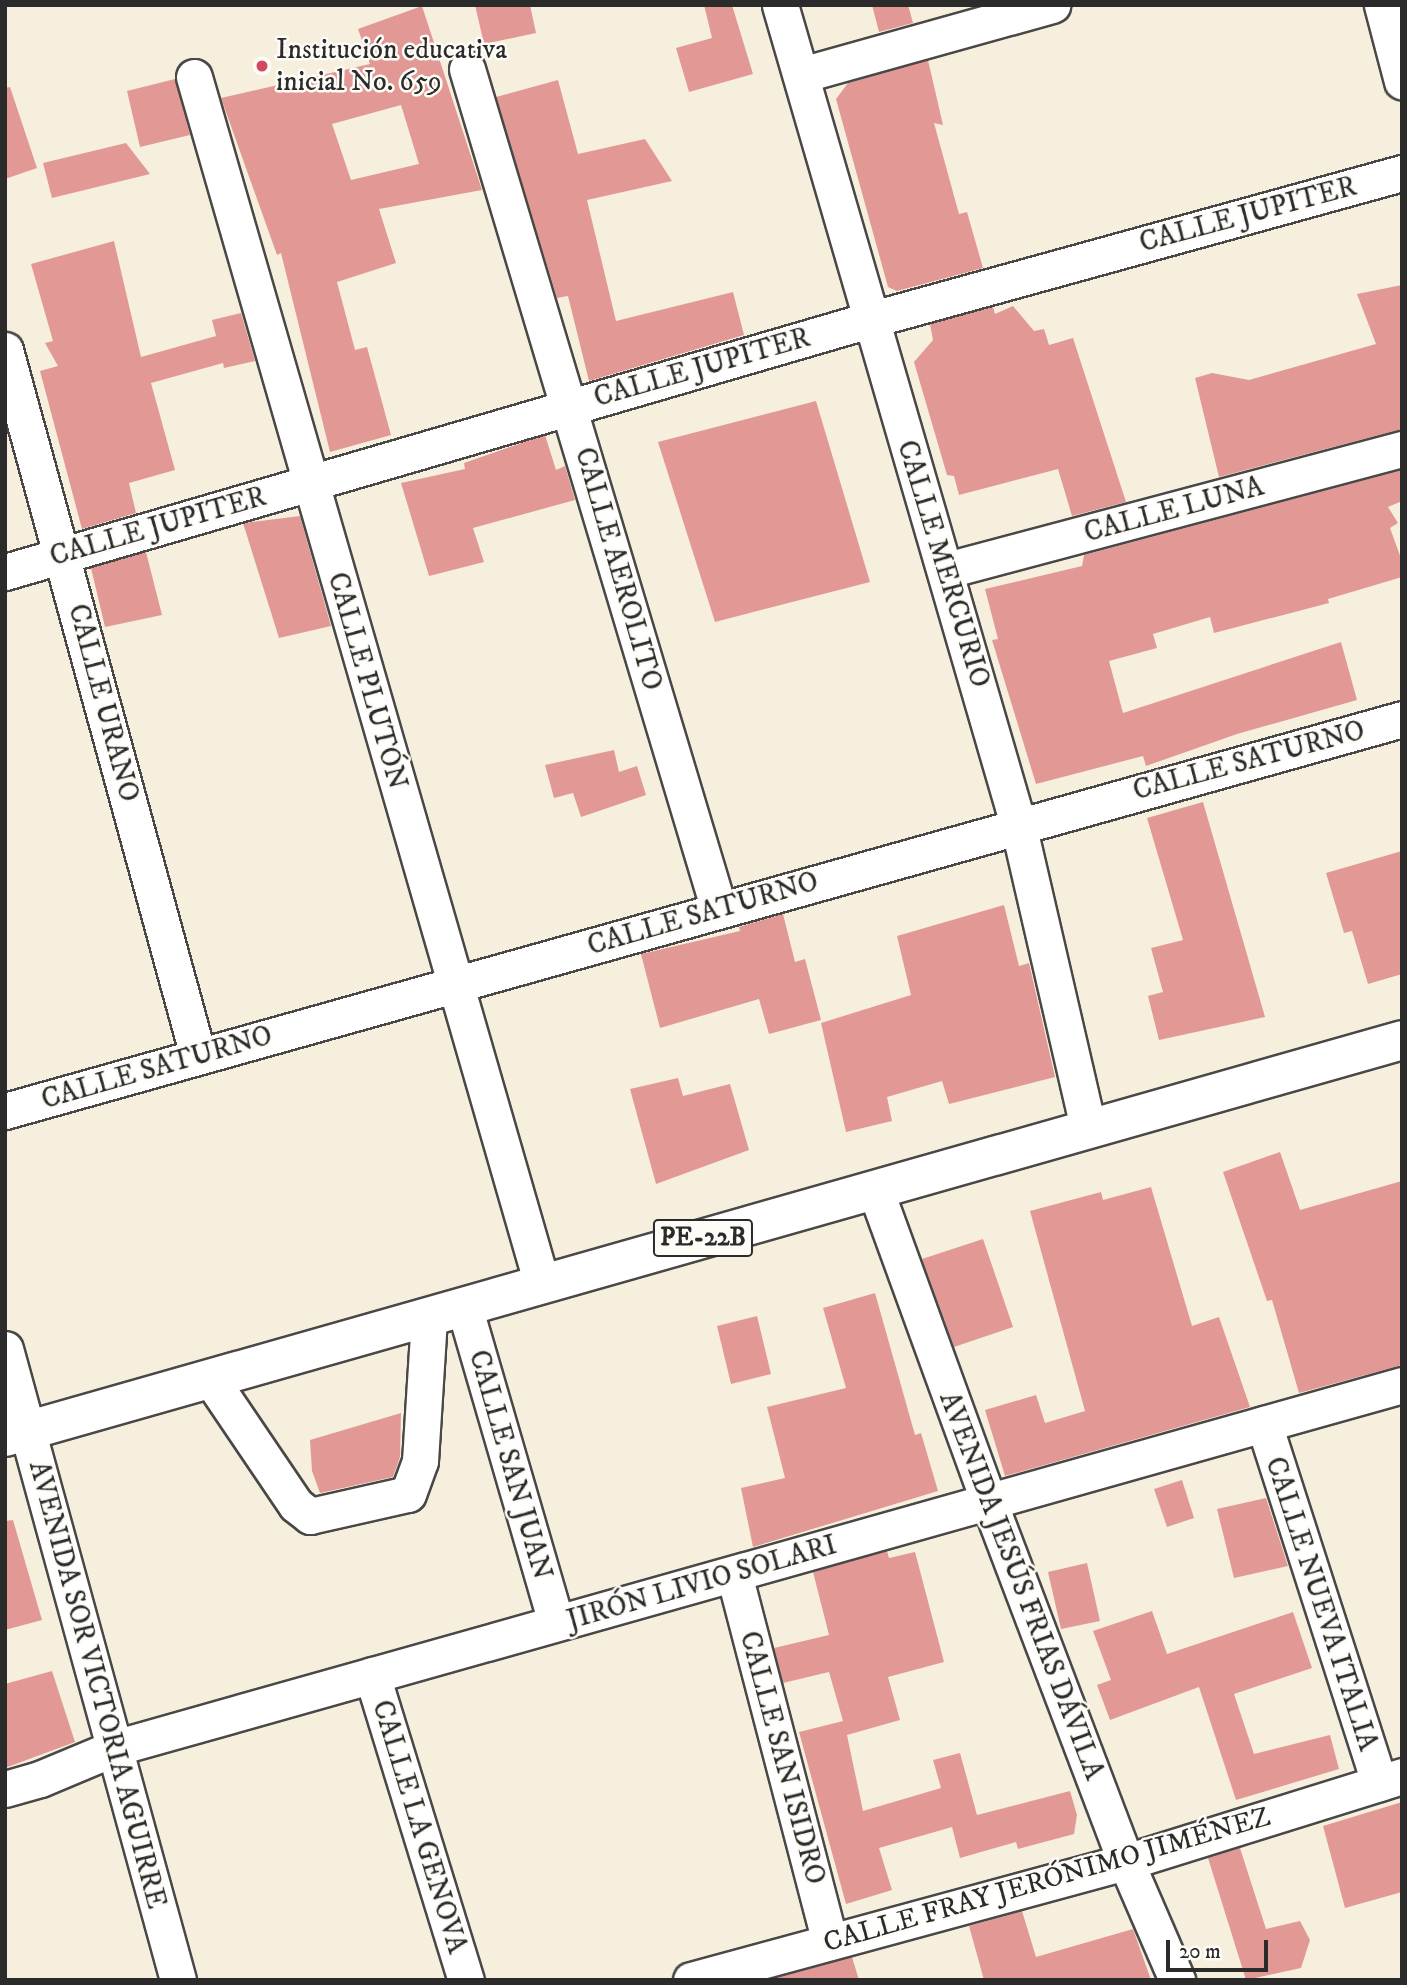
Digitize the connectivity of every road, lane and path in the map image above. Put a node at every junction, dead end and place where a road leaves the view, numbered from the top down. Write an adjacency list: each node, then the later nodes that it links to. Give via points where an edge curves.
1 (779, 5): 5 (street, CALLE MERCURIO)
2 (1052, 5): 5 (street)
3 (1382, 5): 7 (street)
4 (467, 69): 11 (street, CALLE AEROLITO)
5 (801, 75): 9 (street, CALLE MERCURIO)
6 (194, 77): 13 (street, CALLE PLUTÓN)
7 (1402, 81)
8 (1402, 173): 9 (street, CALLE JUPITER)
9 (869, 320): 11 (street, CALLE JUPITER); 15 (street, CALLE MERCURIO)
10 (5, 350): 14 (street, CALLE URANO)
11 (570, 407): 13 (street, CALLE JUPITER); 19 (street, CALLE AEROLITO)
12 (1402, 449): 15 (street, CALLE LUNA)
13 (310, 483): 14 (street, CALLE JUPITER); 20 (street, CALLE PLUTÓN)
14 (63, 555): 16 (street, CALLE JUPITER); 22 (street, CALLE URANO)
15 (947, 570): 18 (street, CALLE MERCURIO)
16 (5, 572)
17 (1402, 719): 18 (street, CALLE SATURNO)
18 (1018, 824): 19 (street, CALLE SATURNO); 24 (street, CALLE MERCURIO)
19 (719, 909): 20 (street, CALLE SATURNO)
20 (454, 984): 22 (street, CALLE SATURNO); 26 (street, CALLE PLUTÓN)
21 (1402, 1040): 24 (highway, PE-22B)
22 (198, 1056): 23 (street, CALLE SATURNO)
23 (5, 1111)
24 (1087, 1128): 25 (highway, PE-22B)
25 (875, 1189): 26 (highway, PE-22B); 33 (street, AVENIDA JESÚS FRIAS DÁVILA)
26 (542, 1284): 27 (highway, PE-22B)
27 (447, 1311): 29 (highway, PE-22B); 29 (street, via 420,1461 408,1494 310,1516 296,1506); 35 (street, CALLE SAN JUAN)
28 (5, 1349): 32 (street, AVENIDA SOR VICTORIA AGUIRRE)
29 (210, 1378): 32 (highway, PE-22B)
30 (1402, 1385): 31 (street, JIRÓN LIVIO SOLARI)
31 (1264, 1424): 33 (street, JIRÓN LIVIO SOLARI); 38 (street, CALLE NUEVA ITALIA)
32 (16, 1434): 37 (street, AVENIDA SOR VICTORIA AGUIRRE)
33 (989, 1502): 34 (street, JIRÓN LIVIO SOLARI); 40 (street, AVENIDA JESÚS FRIAS DÁVILA)
34 (734, 1574): 35 (street, JIRÓN LIVIO SOLARI); 41 (street, CALLE SAN ISIDRO)
35 (556, 1623): 36 (street, JIRÓN LIVIO SOLARI)
36 (372, 1675): 37 (street, JIRÓN LIVIO SOLARI); 43 (street, CALLE LA GENOVA)
37 (114, 1748): 39 (street, JIRÓN LIVIO SOLARI); 42 (street, AVENIDA SOR VICTORIA AGUIRRE)
38 (1390, 1780): 40 (street, CALLE FRAY JERÓNIMO JIMÉNEZ)
39 (5, 1789)
40 (1126, 1862): 41 (street, CALLE FRAY JERÓNIMO JIMÉNEZ); 45 (street, AVENIDA JESÚS FRIAS DÁVILA)
41 (830, 1942): 44 (street, CALLE FRAY JERÓNIMO JIMÉNEZ)
42 (178, 1980)
43 (466, 1980)
44 (691, 1980)
45 (1177, 1980)

